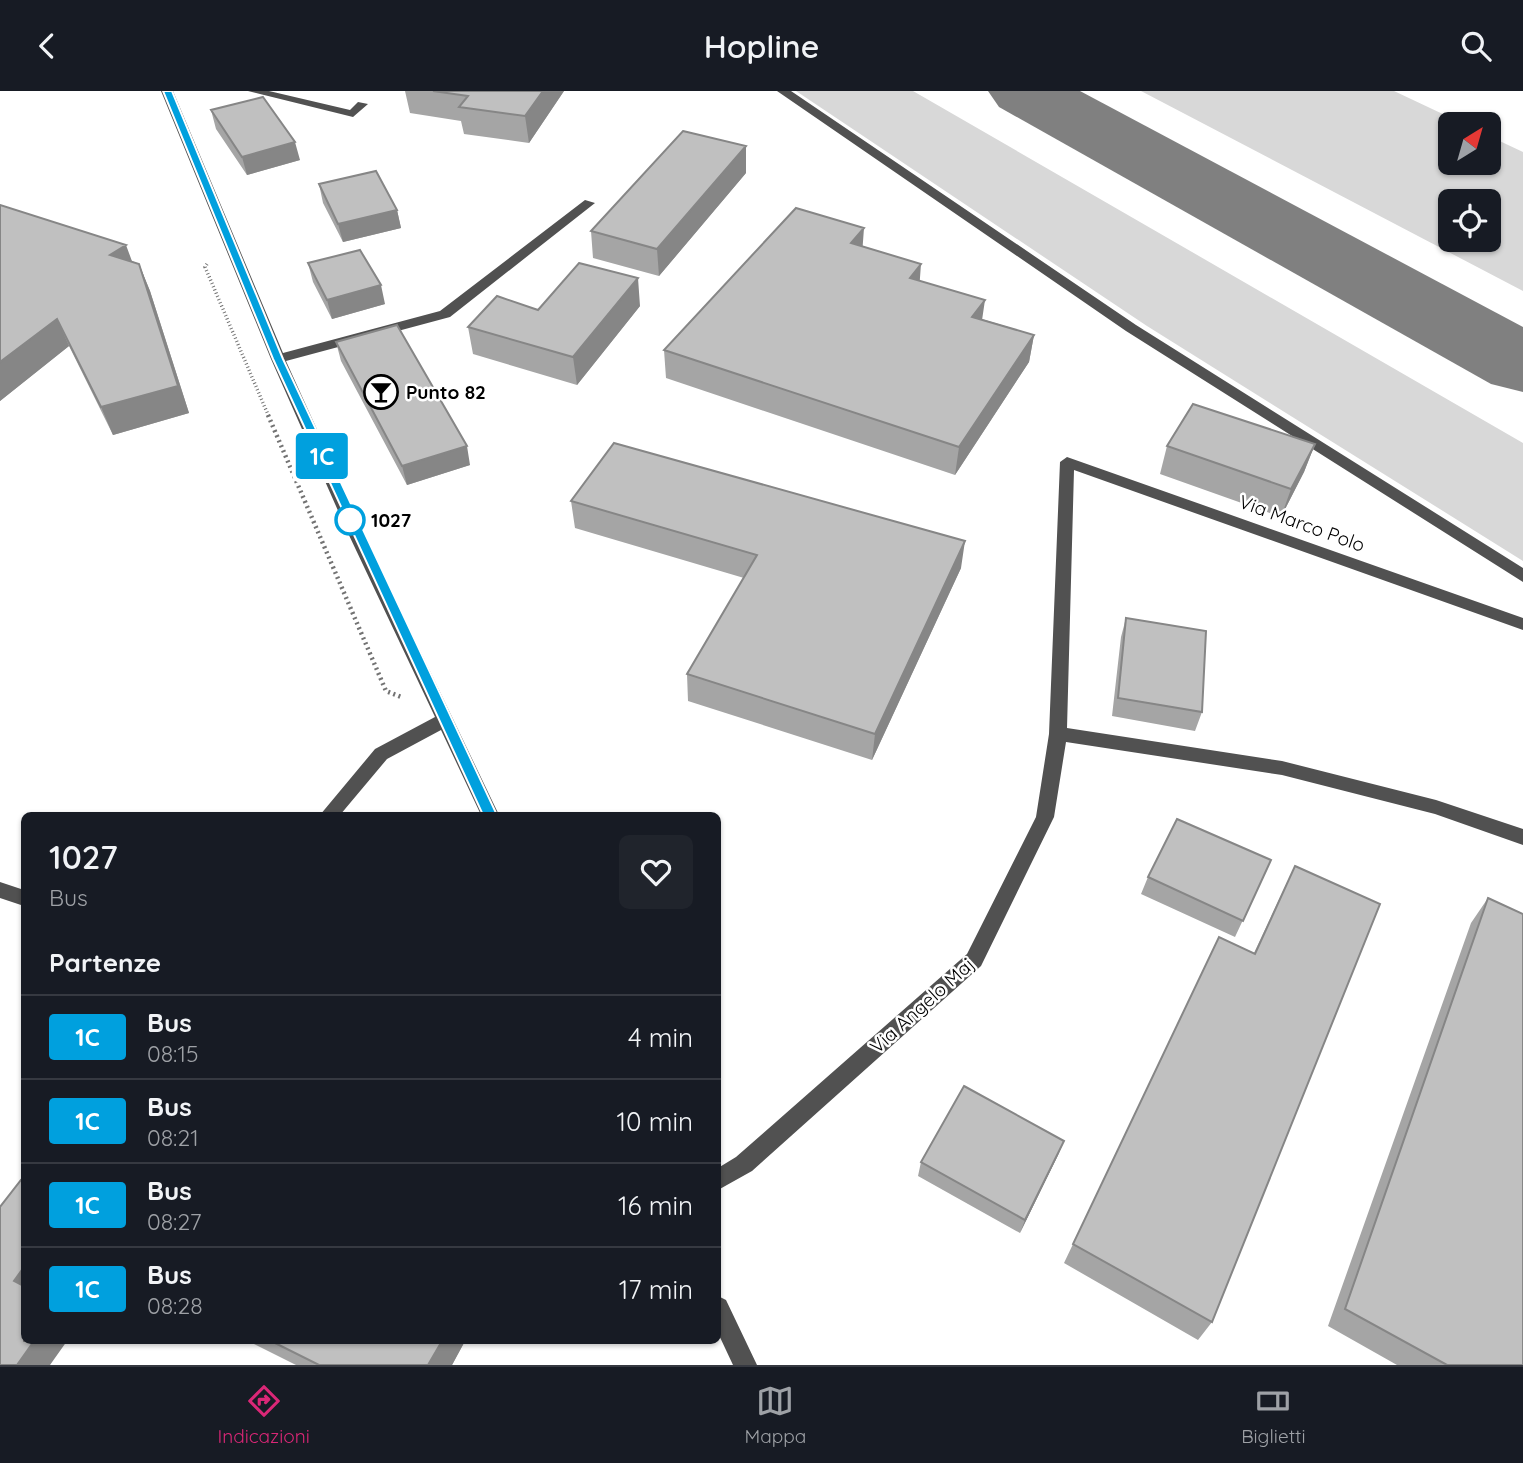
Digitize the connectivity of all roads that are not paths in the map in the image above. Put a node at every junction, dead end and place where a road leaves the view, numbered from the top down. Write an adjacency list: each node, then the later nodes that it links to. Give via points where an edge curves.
1 (167, 91): 6 (street)
2 (254, 91): 4 (street, via 353,114)
3 (783, 91): 8 (street, via 1131,328)
4 (362, 104)
5 (589, 203): 6 (street, via 445,314)
6 (278, 359): 10 (street)
7 (1067, 462): 9 (street, Via Marco Polo); 11 (street, Via Angelo Maj)
8 (1523, 576)
9 (1523, 624)
10 (446, 719): 12 (street, via 381,754); 13 (street)
11 (1058, 734): 14 (street, via 1282,768 1436,807); 17 (street, Via Angelo Maj, via 1045,817 974,960 744,1164)
12 (333, 812)
13 (489, 812)
14 (1523, 837)
15 (0, 890): 16 (street)
16 (21, 897)
17 (721, 1178)
18 (721, 1314): 19 (street)
19 (745, 1365)

